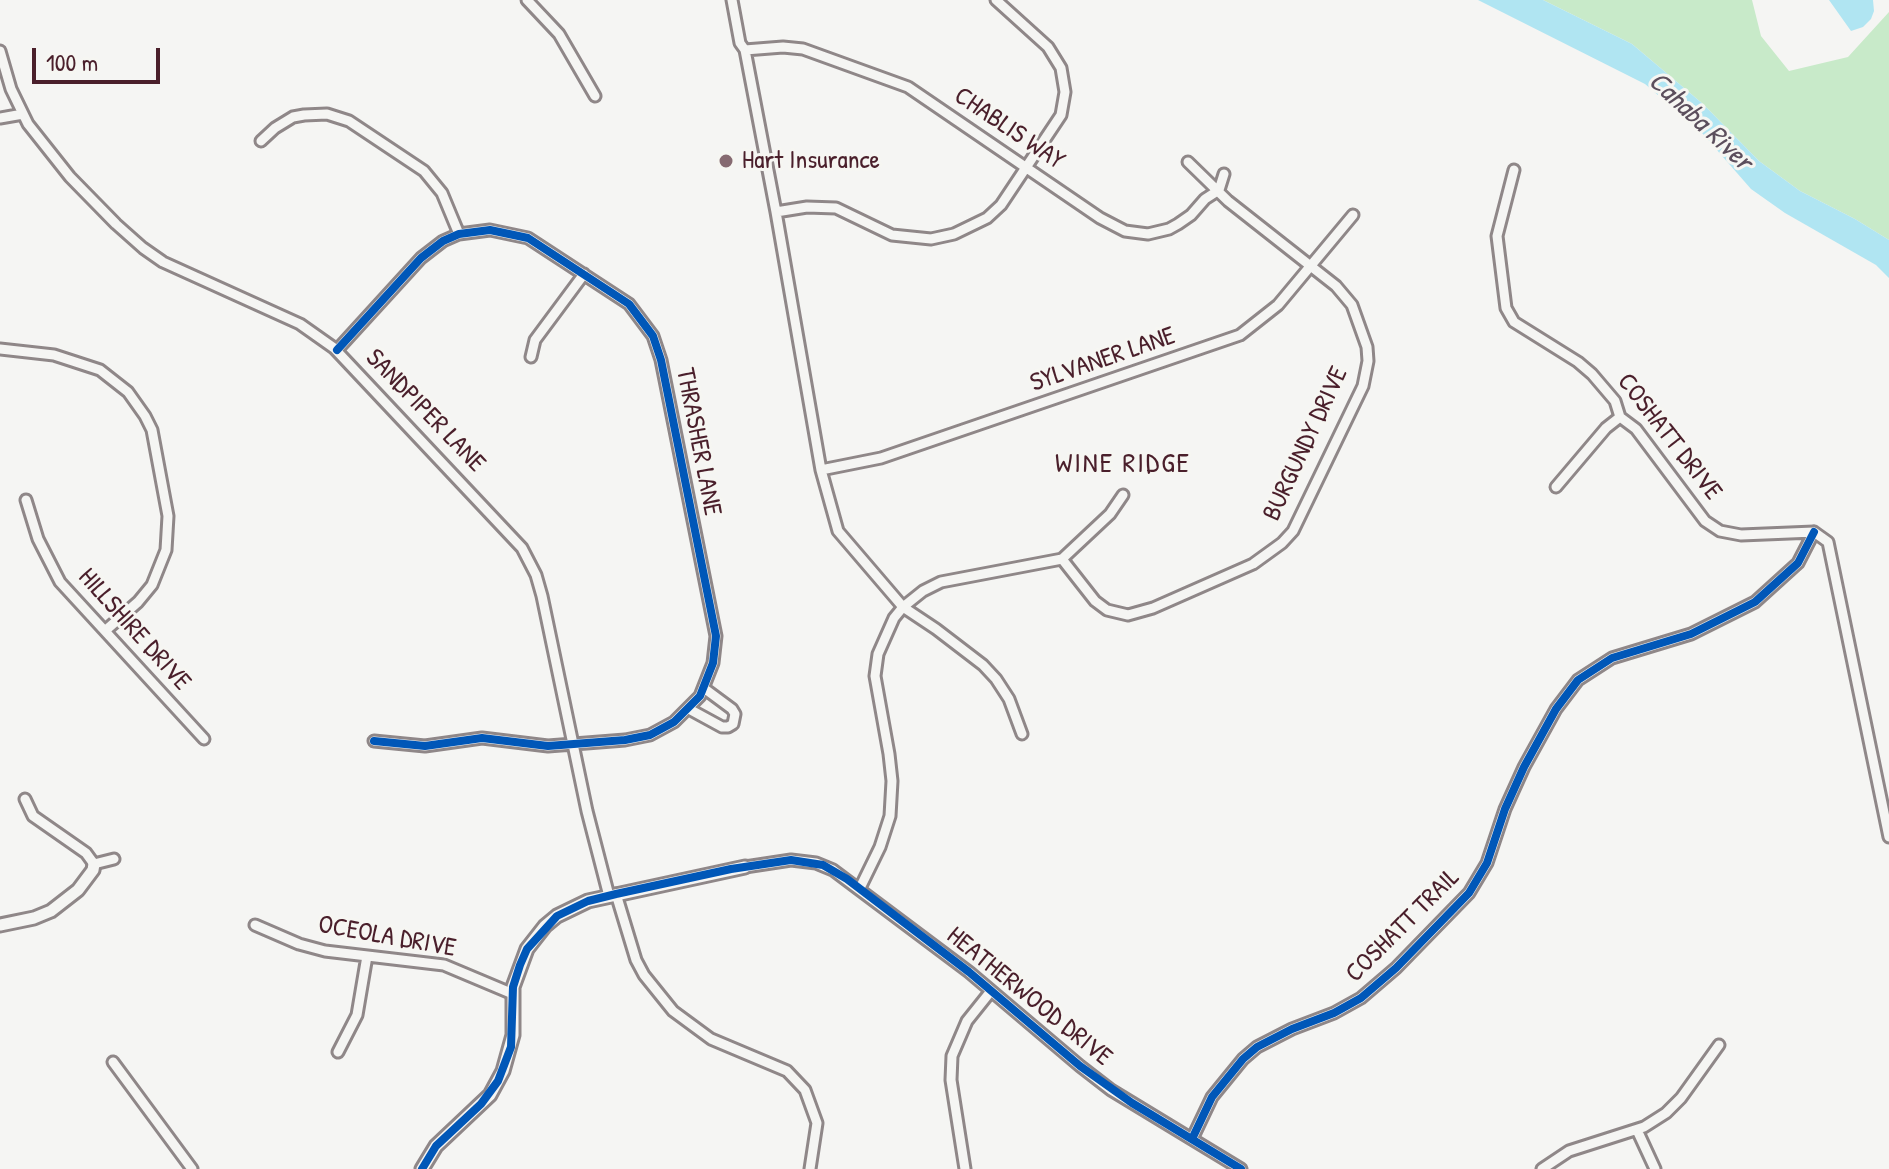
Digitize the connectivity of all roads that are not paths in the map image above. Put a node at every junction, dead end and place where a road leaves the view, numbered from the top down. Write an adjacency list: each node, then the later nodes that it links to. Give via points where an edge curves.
1 (527, 0): 6 (street, via 559,34)
2 (732, 0): 4 (street)
3 (996, 0): 11 (street, via 1048,47 1061,68 1061,115)
4 (745, 50): 11 (street, CHABLIS WAY, via 803,49 908,87); 15 (street)
5 (0, 51): 7 (street, SANDPIPER LANE)
6 (595, 96)
7 (23, 114): 8 (street); 21 (street, SANDPIPER LANE, via 70,177 143,248 300,324)
8 (0, 118)
9 (261, 141): 17 (street, via 293,117 327,114 349,121 424,171 442,193)
10 (1188, 162): 14 (street, BURGUNDY DRIVE)
11 (1026, 168): 14 (street, CHABLIS WAY, via 1100,218 1125,231 1148,234 1178,224); 15 (street, via 987,218 931,239 892,235 836,208)
12 (1514, 170): 23 (street, COSHATT DRIVE, via 1497,236 1506,308 1514,322 1592,374 1615,401)
13 (1224, 174): 14 (street)
14 (1219, 190): 18 (street, BURGUNDY DRIVE)
15 (776, 212): 24 (street)
16 (1353, 215): 18 (street, SYLVANER LANE)
17 (459, 234): 19 (street, THRASHER LANE, via 517,234); 21 (street, THRASHER LANE, via 421,258)
18 (1312, 267): 24 (street, SYLVANER LANE, via 1278,305 1240,335 881,458); 29 (street, BURGUNDY DRIVE, via 1336,286 1357,314 1368,361 1363,386 1293,531 1253,564 1128,615 1095,601)
19 (584, 274): 22 (street, via 535,340); 32 (street, THRASHER LANE, via 640,314 661,360 714,623 713,663)
20 (0, 349): 31 (street, via 54,355 100,370 128,392 152,430 168,516 166,550 152,585)
21 (337, 350): 37 (street, SANDPIPER LANE, via 522,548 542,596)
22 (531, 357)
23 (1620, 417): 25 (street); 28 (street, COSHATT DRIVE, via 1636,429 1705,521 1720,531)
24 (821, 470): 30 (street, via 838,531)
25 (1556, 487)
26 (1123, 495): 29 (street)
27 (26, 500): 31 (street, HILLSHIRE DRIVE, via 52,570)
28 (1814, 532): 39 (street, via 1831,550); 54 (street, COSHATT TRAIL, via 1798,563 1755,602 1691,634 1612,658 1578,680 1524,767 1487,863 1469,893 1361,998 1257,1047 1243,1059 1212,1097)
29 (1062, 559): 30 (street, via 941,582)
30 (903, 607): 34 (street, via 989,672 1009,699); 43 (street, via 885,633 875,676 892,781 890,816)
31 (106, 630): 35 (street, HILLSHIRE DRIVE)
32 (705, 689): 33 (street, THRASHER LANE); 33 (street, via 732,709 733,724 722,727)
33 (689, 709): 37 (street, THRASHER LANE, via 650,735)
34 (1022, 734)
35 (204, 739)
36 (374, 741): 37 (street, THRASHER LANE, via 425,746 482,738 536,746)
37 (572, 744): 44 (street, SANDPIPER LANE, via 597,854)
38 (25, 799): 41 (street, via 33,816)
39 (1889, 837)
40 (114, 859): 41 (street)
41 (94, 864): 45 (street, via 78,890 51,911)
42 (745, 867): 43 (street, HEATHERWOOD DRIVE, via 791,860 816,863); 44 (street)
43 (860, 888): 48 (street, HEATHERWOOD DRIVE)
44 (612, 895): 49 (street, via 574,907 545,926 527,949); 57 (street, SANDPIPER LANE, via 636,960 673,1011 711,1039 787,1071 805,1090 817,1123)
45 (0, 925)
46 (255, 925): 47 (street, OCEOLA DRIVE, via 312,948)
47 (367, 956): 49 (street, OCEOLA DRIVE, via 444,965); 51 (street, via 357,1015)
48 (991, 991): 54 (street, HEATHERWOOD DRIVE, via 1111,1090); 58 (street, via 967,1021 952,1056)
49 (513, 994): 56 (street, via 511,1047 503,1071 490,1095 436,1146)
50 (1719, 1045): 53 (street, via 1675,1105)
51 (338, 1052)
52 (113, 1062): 55 (street)
53 (1637, 1130): 60 (street, via 1569,1151); 61 (street)
54 (1192, 1139): 59 (street, HEATHERWOOD DRIVE)
55 (192, 1169)
56 (422, 1169)
57 (810, 1169)
58 (965, 1169)
59 (1241, 1169)
60 (1542, 1169)
61 (1655, 1169)

